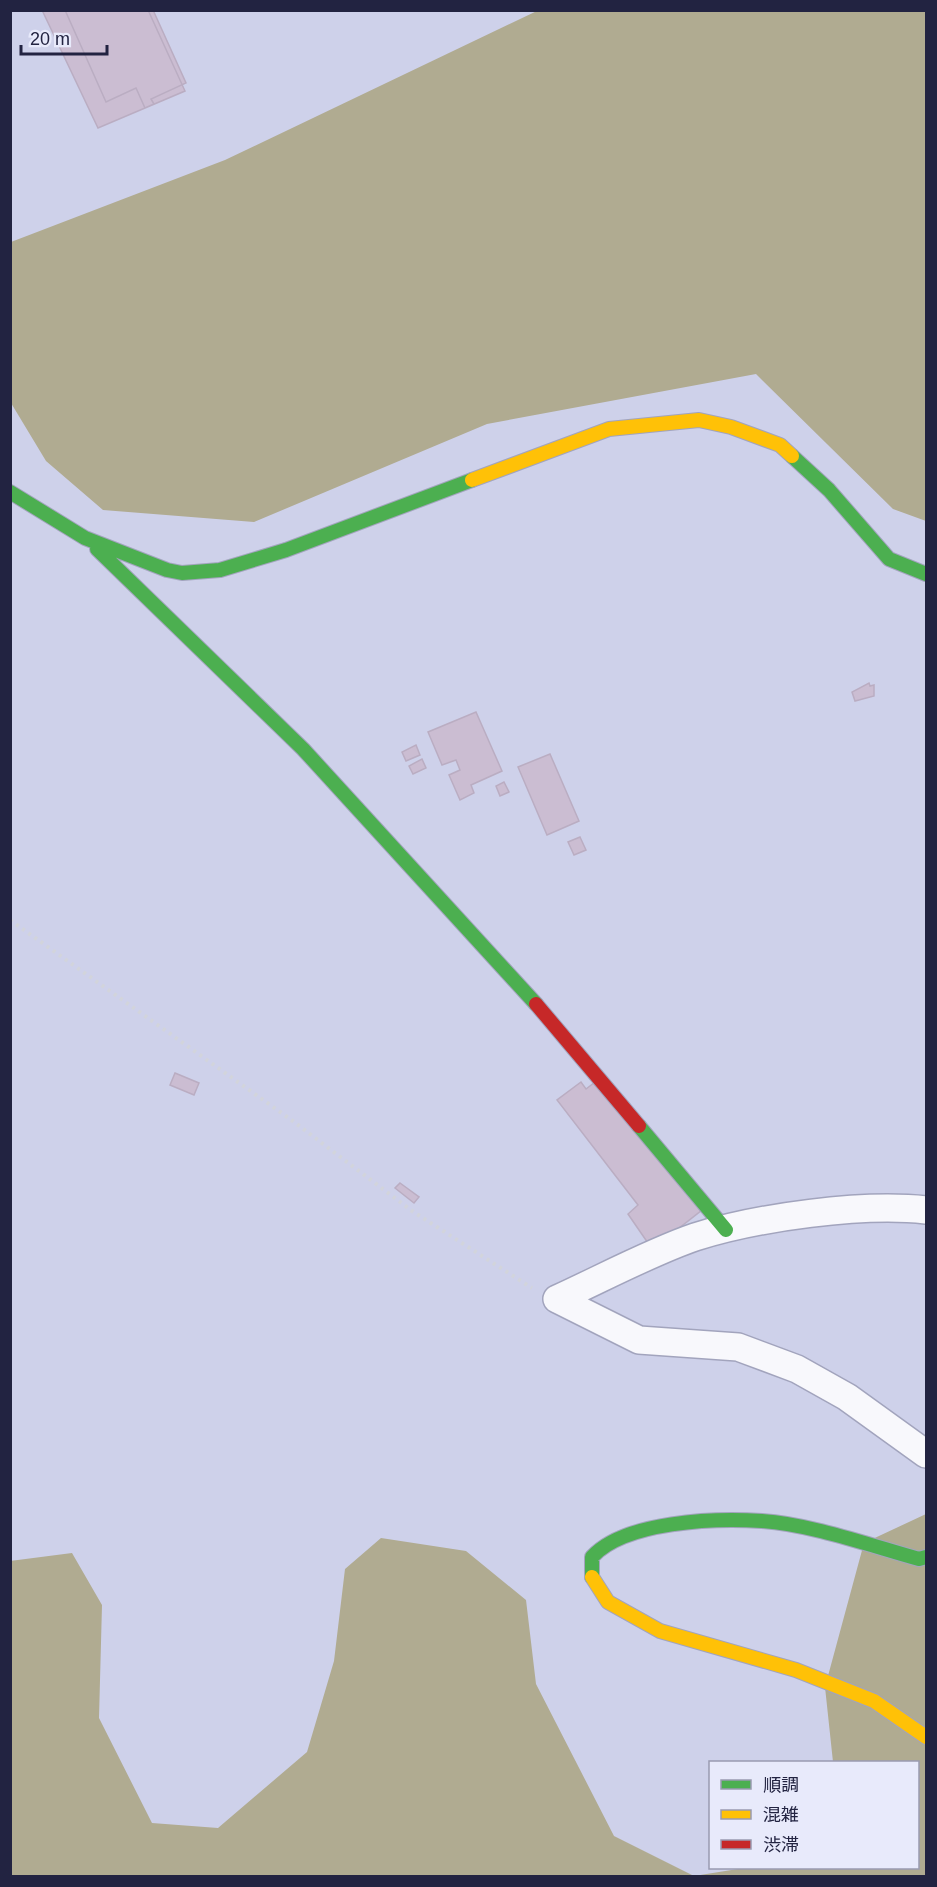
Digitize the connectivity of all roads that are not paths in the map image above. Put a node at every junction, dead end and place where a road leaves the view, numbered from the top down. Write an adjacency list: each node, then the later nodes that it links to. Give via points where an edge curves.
1 (10, 492): 2 (street)
2 (86, 538): 3 (street, via 166,570 220,570 286,550 609,429 699,420 780,444 829,490 889,559); 5 (street, via 311,758 520,984)
3 (927, 574)
4 (927, 1210): 5 (street, via 796,1215)
5 (726, 1230): 6 (street, via 695,1237 557,1299 639,1340 738,1347 797,1369 847,1397)
6 (927, 1454)
7 (927, 1557): 8 (street, via 919,1559 762,1521 659,1524 603,1545 592,1557 591,1576 608,1602 660,1631 796,1670 874,1701)
8 (927, 1737)

